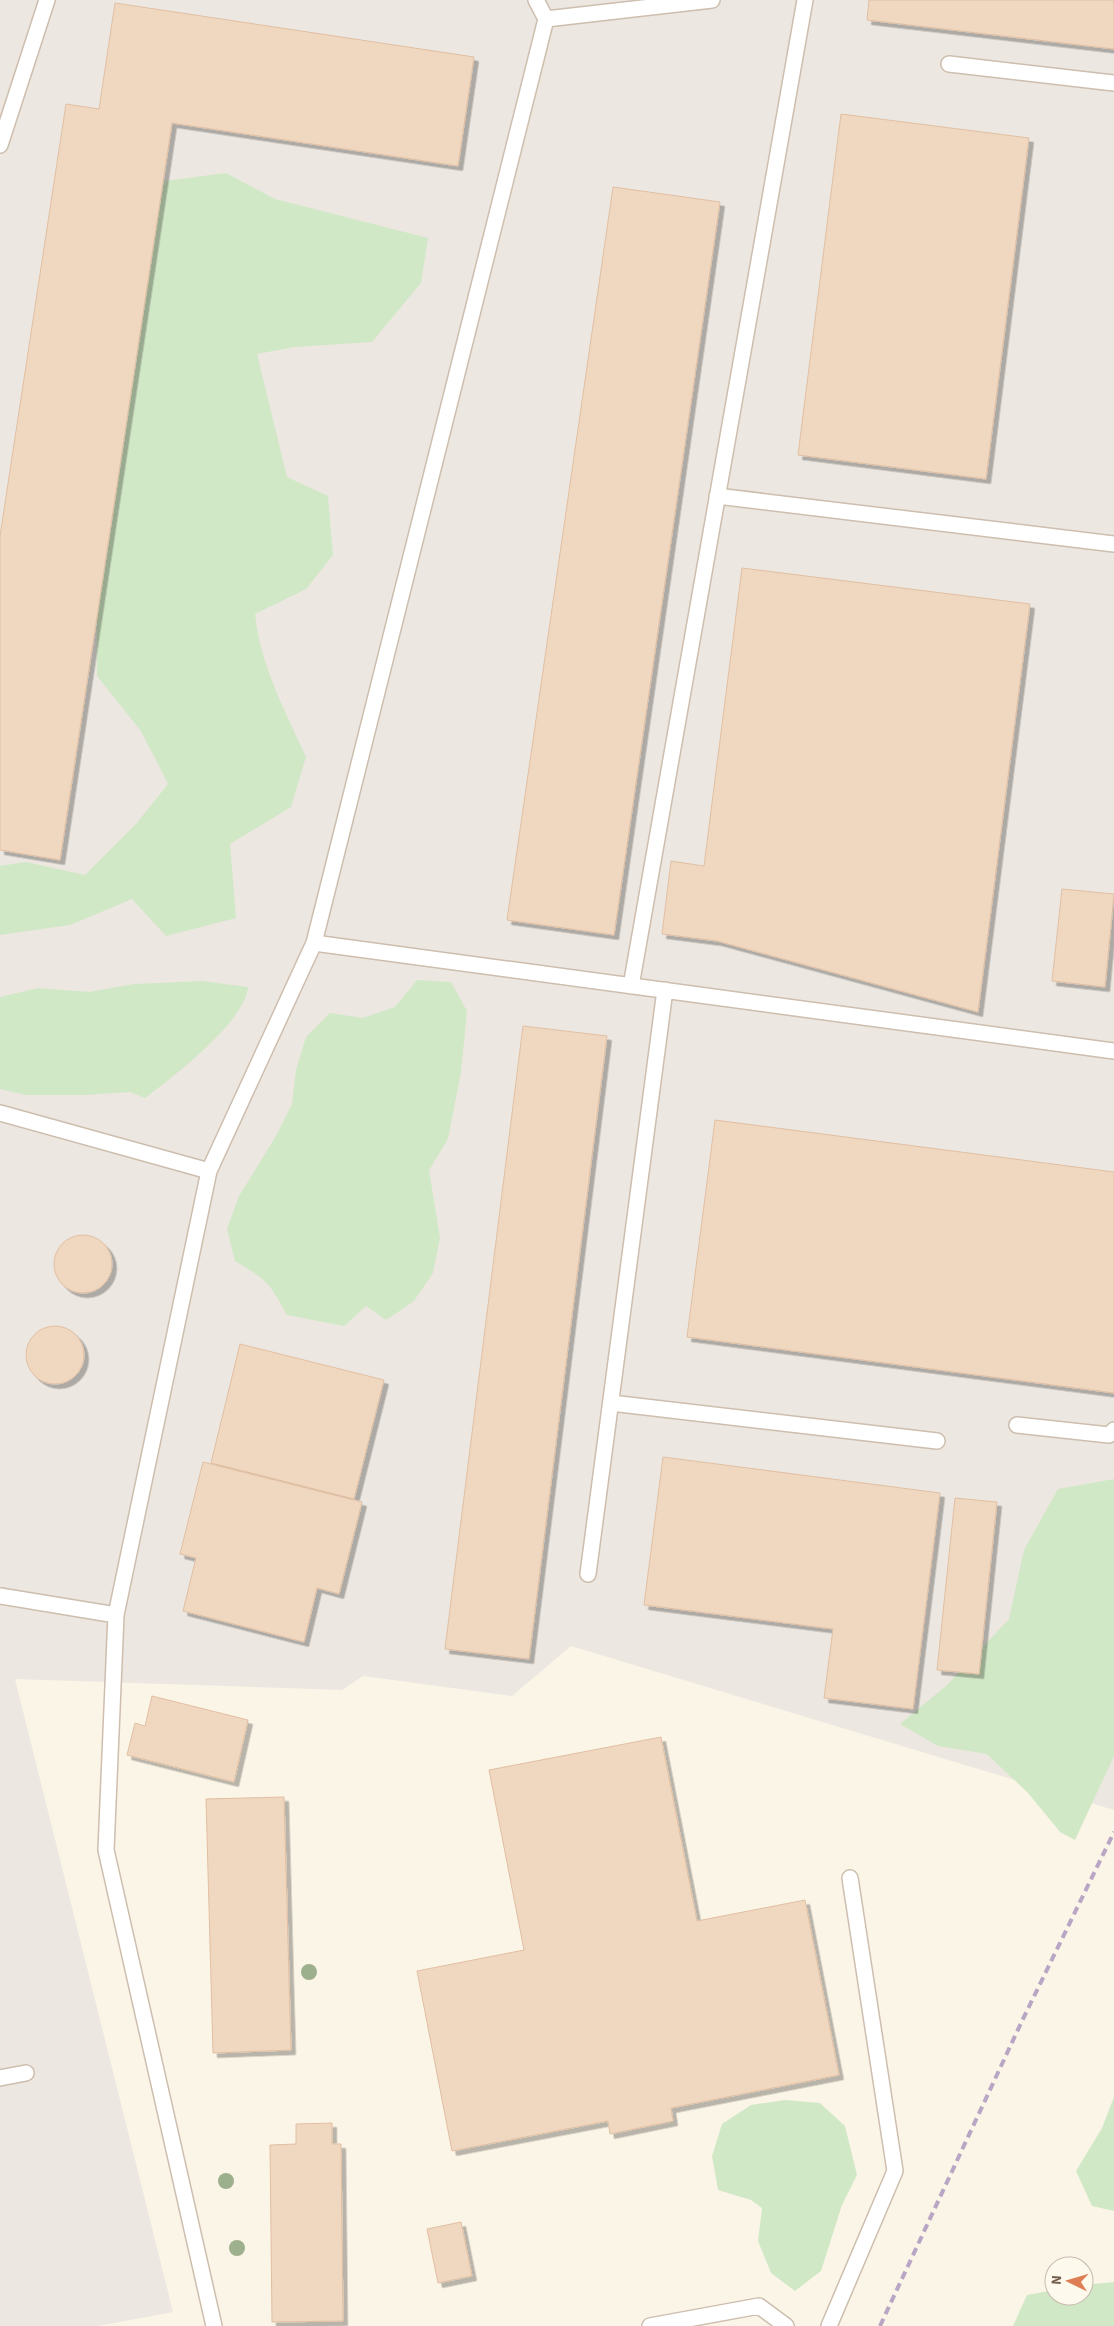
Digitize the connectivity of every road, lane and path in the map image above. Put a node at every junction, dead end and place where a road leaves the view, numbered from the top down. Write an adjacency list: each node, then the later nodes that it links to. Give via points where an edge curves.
1 (47, 0): 8 (lane)
2 (536, 0): 5 (lane)
3 (712, 0): 5 (lane)
4 (805, 0): 9 (lane)
5 (546, 19): 11 (lane)
6 (949, 64): 7 (lane)
7 (1114, 83)
8 (0, 145)
9 (718, 496): 10 (lane); 12 (lane)
10 (1114, 544)
11 (314, 943): 12 (lane); 16 (lane)
12 (631, 986): 13 (lane)
13 (666, 990): 14 (lane); 17 (lane)
14 (1114, 1051)
15 (0, 1113): 16 (lane)
16 (209, 1171): 23 (lane)
17 (610, 1403): 20 (lane); 21 (lane)
18 (1018, 1426): 19 (lane, via 1109,1435)
19 (1114, 1430)
20 (937, 1442)
21 (588, 1574)
22 (0, 1596): 23 (lane)
23 (116, 1616): 27 (lane, via 106,1850)
24 (850, 1878): 30 (lane, via 895,2171)
25 (26, 2073): 26 (lane)
26 (0, 2078)
27 (214, 2326)
28 (650, 2326): 29 (lane, via 758,2306)
29 (786, 2326)
30 (829, 2326)

